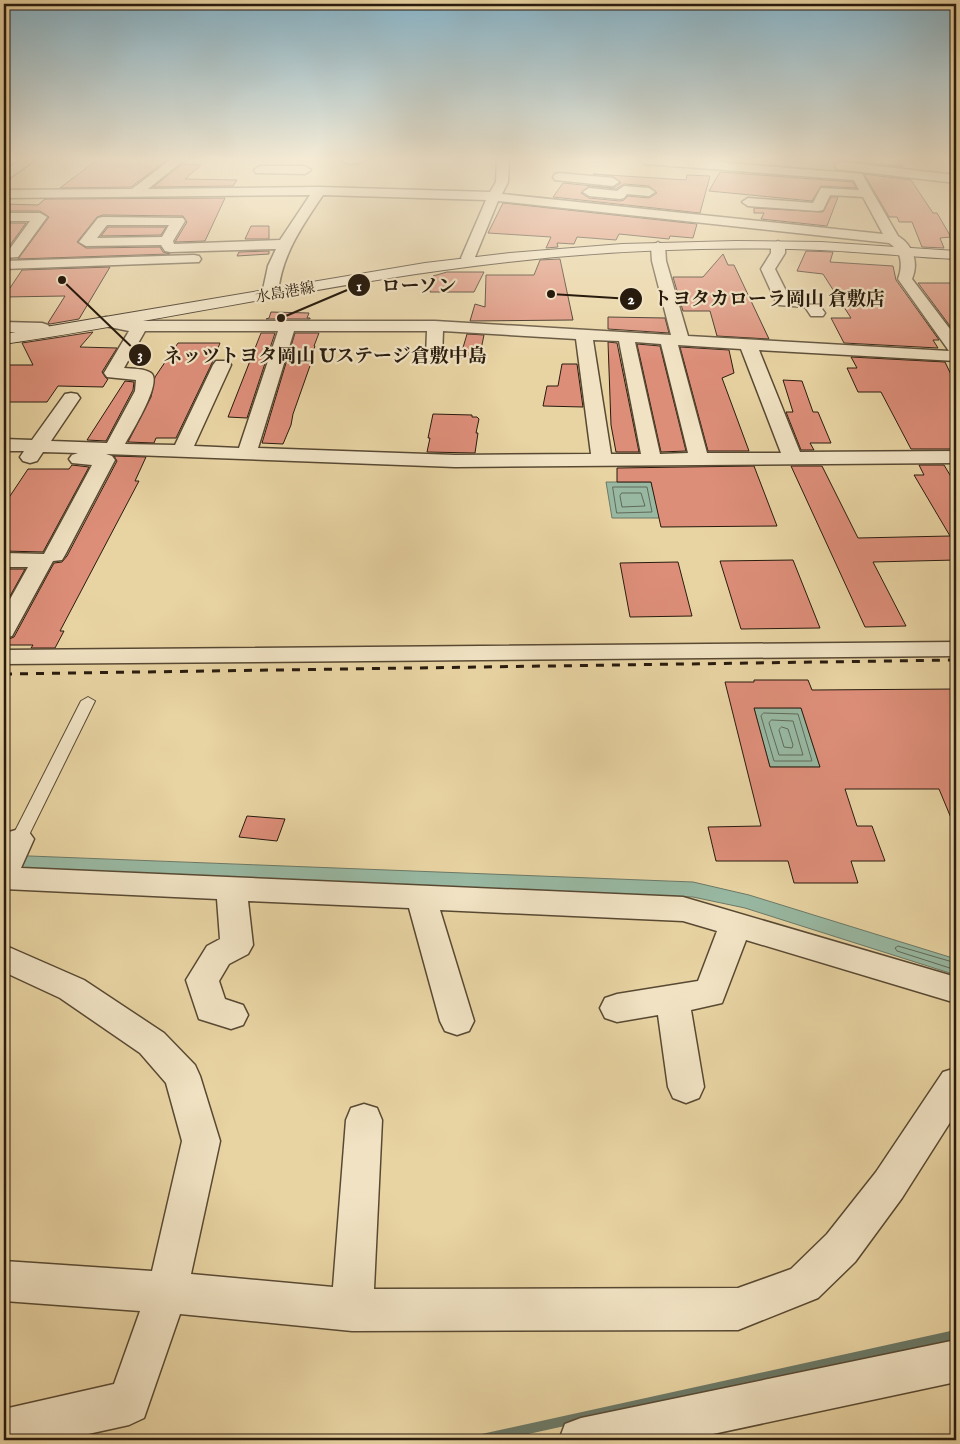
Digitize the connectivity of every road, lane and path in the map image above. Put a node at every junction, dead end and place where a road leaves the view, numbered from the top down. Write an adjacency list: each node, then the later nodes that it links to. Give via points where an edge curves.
1 (32, 227): 14 (street, via 13,254)
2 (98, 227): 9 (street, via 86,242)
3 (174, 227): 9 (street)
4 (296, 227): 12 (street)
5 (481, 227): 16 (street, via 468,258)
6 (788, 227): 8 (street)
7 (887, 227): 8 (street)
8 (893, 239): 13 (street)
9 (166, 241): 12 (street, via 170,248)
10 (778, 245): 11 (main road, 水島港線); 13 (main road, 水島港線); 31 (street, via 778,253 768,269 784,302 810,302)
11 (658, 246): 16 (main road, 水島港線, via 556,252); 28 (street)
12 (282, 250): 17 (street); 18 (street)
13 (904, 251): 15 (main road, 水島港線); 30 (street, via 910,266 905,280)
14 (4, 254)
15 (956, 255)
16 (471, 262): 18 (main road, 水島港線)
17 (4, 265)
18 (270, 294): 19 (main road, 水島港線)
19 (106, 322): 20 (street); 24 (main road, 水島港線)
20 (140, 326): 21 (street); 36 (street, via 113,373 145,377 144,391)
21 (435, 326): 25 (street); 33 (street)
22 (4, 327): 24 (street, via 37,327)
23 (286, 330): 39 (street)
24 (45, 332): 27 (main road, 水島港線)
25 (584, 335): 26 (street); 44 (street)
26 (626, 337): 28 (street); 45 (street)
27 (4, 339)
28 (675, 340): 29 (street); 43 (street)
29 (748, 344): 31 (street); 42 (street)
30 (956, 348)
31 (836, 349): 32 (street)
32 (956, 356)
33 (434, 357)
34 (222, 365): 38 (street)
35 (71, 398): 37 (street)
36 (114, 449): 37 (street); 38 (street)
37 (35, 451): 40 (street); 46 (street, via 105,460)
38 (182, 451): 39 (street)
39 (247, 454): 44 (street, via 455,461)
40 (6, 456)
41 (956, 457): 42 (street)
42 (793, 458): 43 (street)
43 (699, 459): 45 (street)
44 (602, 460): 45 (street)
45 (652, 460)
46 (54, 555)
47 (4, 560): 48 (street, via 43,560)
48 (4, 631)
49 (956, 649): 50 (street)
50 (4, 657)
51 (88, 701): 52 (lane)
52 (13, 852)
53 (4, 878): 54 (street)
54 (231, 889): 55 (street); 61 (street, via 237,945 218,955 202,980 211,1009)
55 (421, 897): 56 (street, via 683,909); 62 (street)
56 (736, 924): 58 (street); 59 (street, via 710,993)
57 (4, 958): 67 (street, via 72,989 152,1042 182,1076 201,1141)
58 (956, 990)
59 (673, 999): 60 (street); 64 (street)
60 (617, 1008)
61 (231, 1015)
62 (456, 1021)
63 (956, 1083): 68 (street, via 889,1185 841,1248 804,1284 738,1309)
64 (686, 1087)
65 (364, 1120): 68 (street)
66 (4, 1281): 67 (street)
67 (167, 1292): 68 (street); 70 (street, via 129,1403)
68 (352, 1310)
69 (956, 1362): 71 (street)
70 (4, 1431)
71 (581, 1440)

